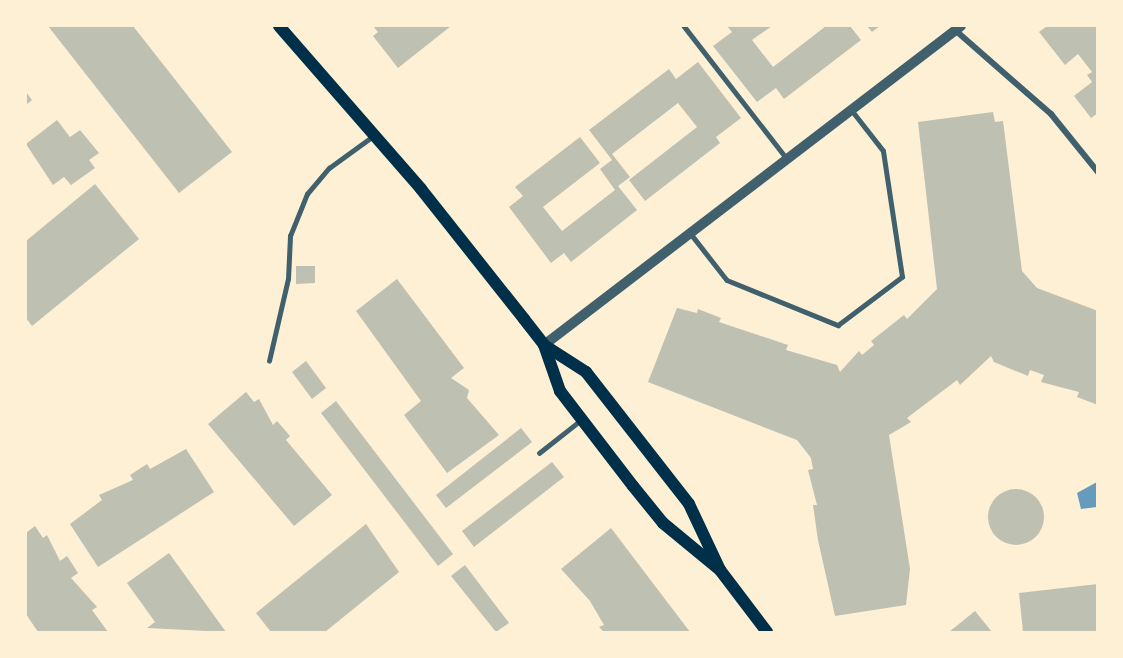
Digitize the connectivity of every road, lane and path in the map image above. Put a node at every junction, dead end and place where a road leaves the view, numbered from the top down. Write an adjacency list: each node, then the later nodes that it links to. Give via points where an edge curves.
1 (279, 26): 5 (main road)
2 (684, 26): 6 (lane)
3 (958, 28): 4 (street); 7 (street, via 1051,114)
4 (851, 110): 6 (street); 8 (lane, via 883,152 902,277 838,325 727,280)
5 (374, 135): 9 (main road); 10 (lane, via 329,168 306,194 290,236 288,279)
6 (788, 160): 8 (street)
7 (1098, 172)
8 (691, 234): 9 (street)
9 (544, 345): 11 (main road, via 560,391); 13 (main road, via 586,372 688,504)
10 (269, 361)
11 (581, 420): 12 (lane); 13 (main road, via 663,523)
12 (539, 453)
13 (720, 570): 14 (main road)
14 (767, 633)

